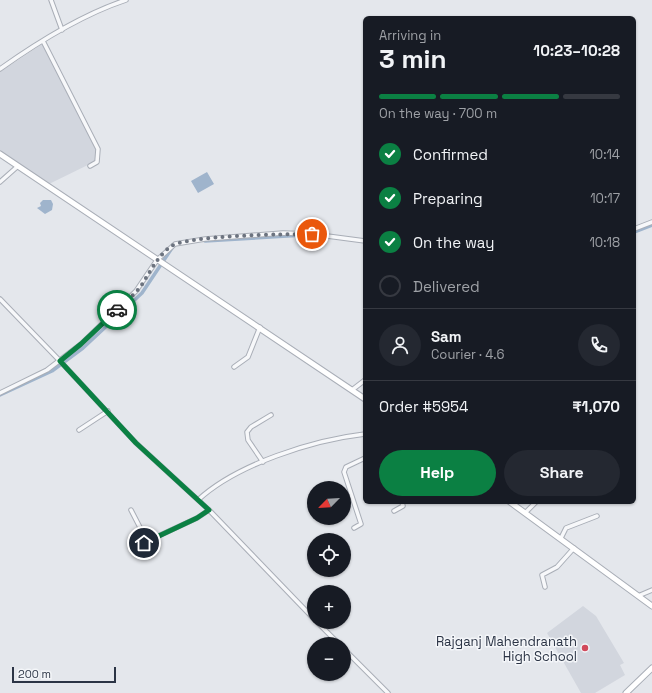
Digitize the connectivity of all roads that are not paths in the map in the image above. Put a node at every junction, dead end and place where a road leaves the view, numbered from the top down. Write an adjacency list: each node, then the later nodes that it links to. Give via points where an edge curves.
1 (51, 0): 3 (street)
2 (126, 0): 3 (street)
3 (62, 30): 4 (street)
4 (43, 41): 5 (street); 8 (street, via 98,149 97,162)
5 (0, 69)
6 (0, 154): 7 (street)
7 (18, 166): 9 (street); 13 (street)
8 (90, 166)
9 (0, 182)
10 (652, 222): 11 (street)
11 (636, 227)
12 (363, 241): 13 (street, via 312,234 205,239 175,244)
13 (160, 262): 15 (street); 16 (street, via 136,292)
14 (0, 300): 16 (street)
15 (260, 327): 17 (street, via 248,357); 19 (street)
16 (62, 363): 20 (street); 22 (street)
17 (234, 367)
18 (363, 382): 19 (street)
19 (352, 390): 21 (street)
20 (0, 393)
21 (363, 398)
22 (108, 412): 24 (street); 28 (street, via 136,443)
23 (271, 415): 27 (street, via 247,432 248,440)
24 (79, 430)
25 (363, 434): 27 (street, via 316,443)
26 (363, 459): 37 (street, via 346,467 344,472 362,524)
27 (263, 462): 28 (street, via 231,476)
28 (198, 500): 33 (street)
29 (402, 504): 34 (street)
30 (513, 504): 35 (street)
31 (534, 504): 35 (street)
32 (130, 510): 39 (street)
33 (209, 510): 39 (street); 46 (street)
34 (394, 510)
35 (525, 513): 38 (street)
36 (597, 516): 38 (street, via 566,528)
37 (354, 528)
38 (561, 538): 41 (street)
39 (148, 541): 40 (street)
40 (140, 545)
41 (574, 548): 42 (street, via 557,567 542,575); 44 (street)
42 (545, 587)
43 (652, 590): 44 (street)
44 (638, 596): 45 (street)
45 (652, 606)
46 (307, 612)
47 (324, 629): 48 (street)
48 (332, 637)
49 (351, 656): 51 (street)
50 (652, 668): 52 (street)
51 (388, 693)
52 (626, 693)

